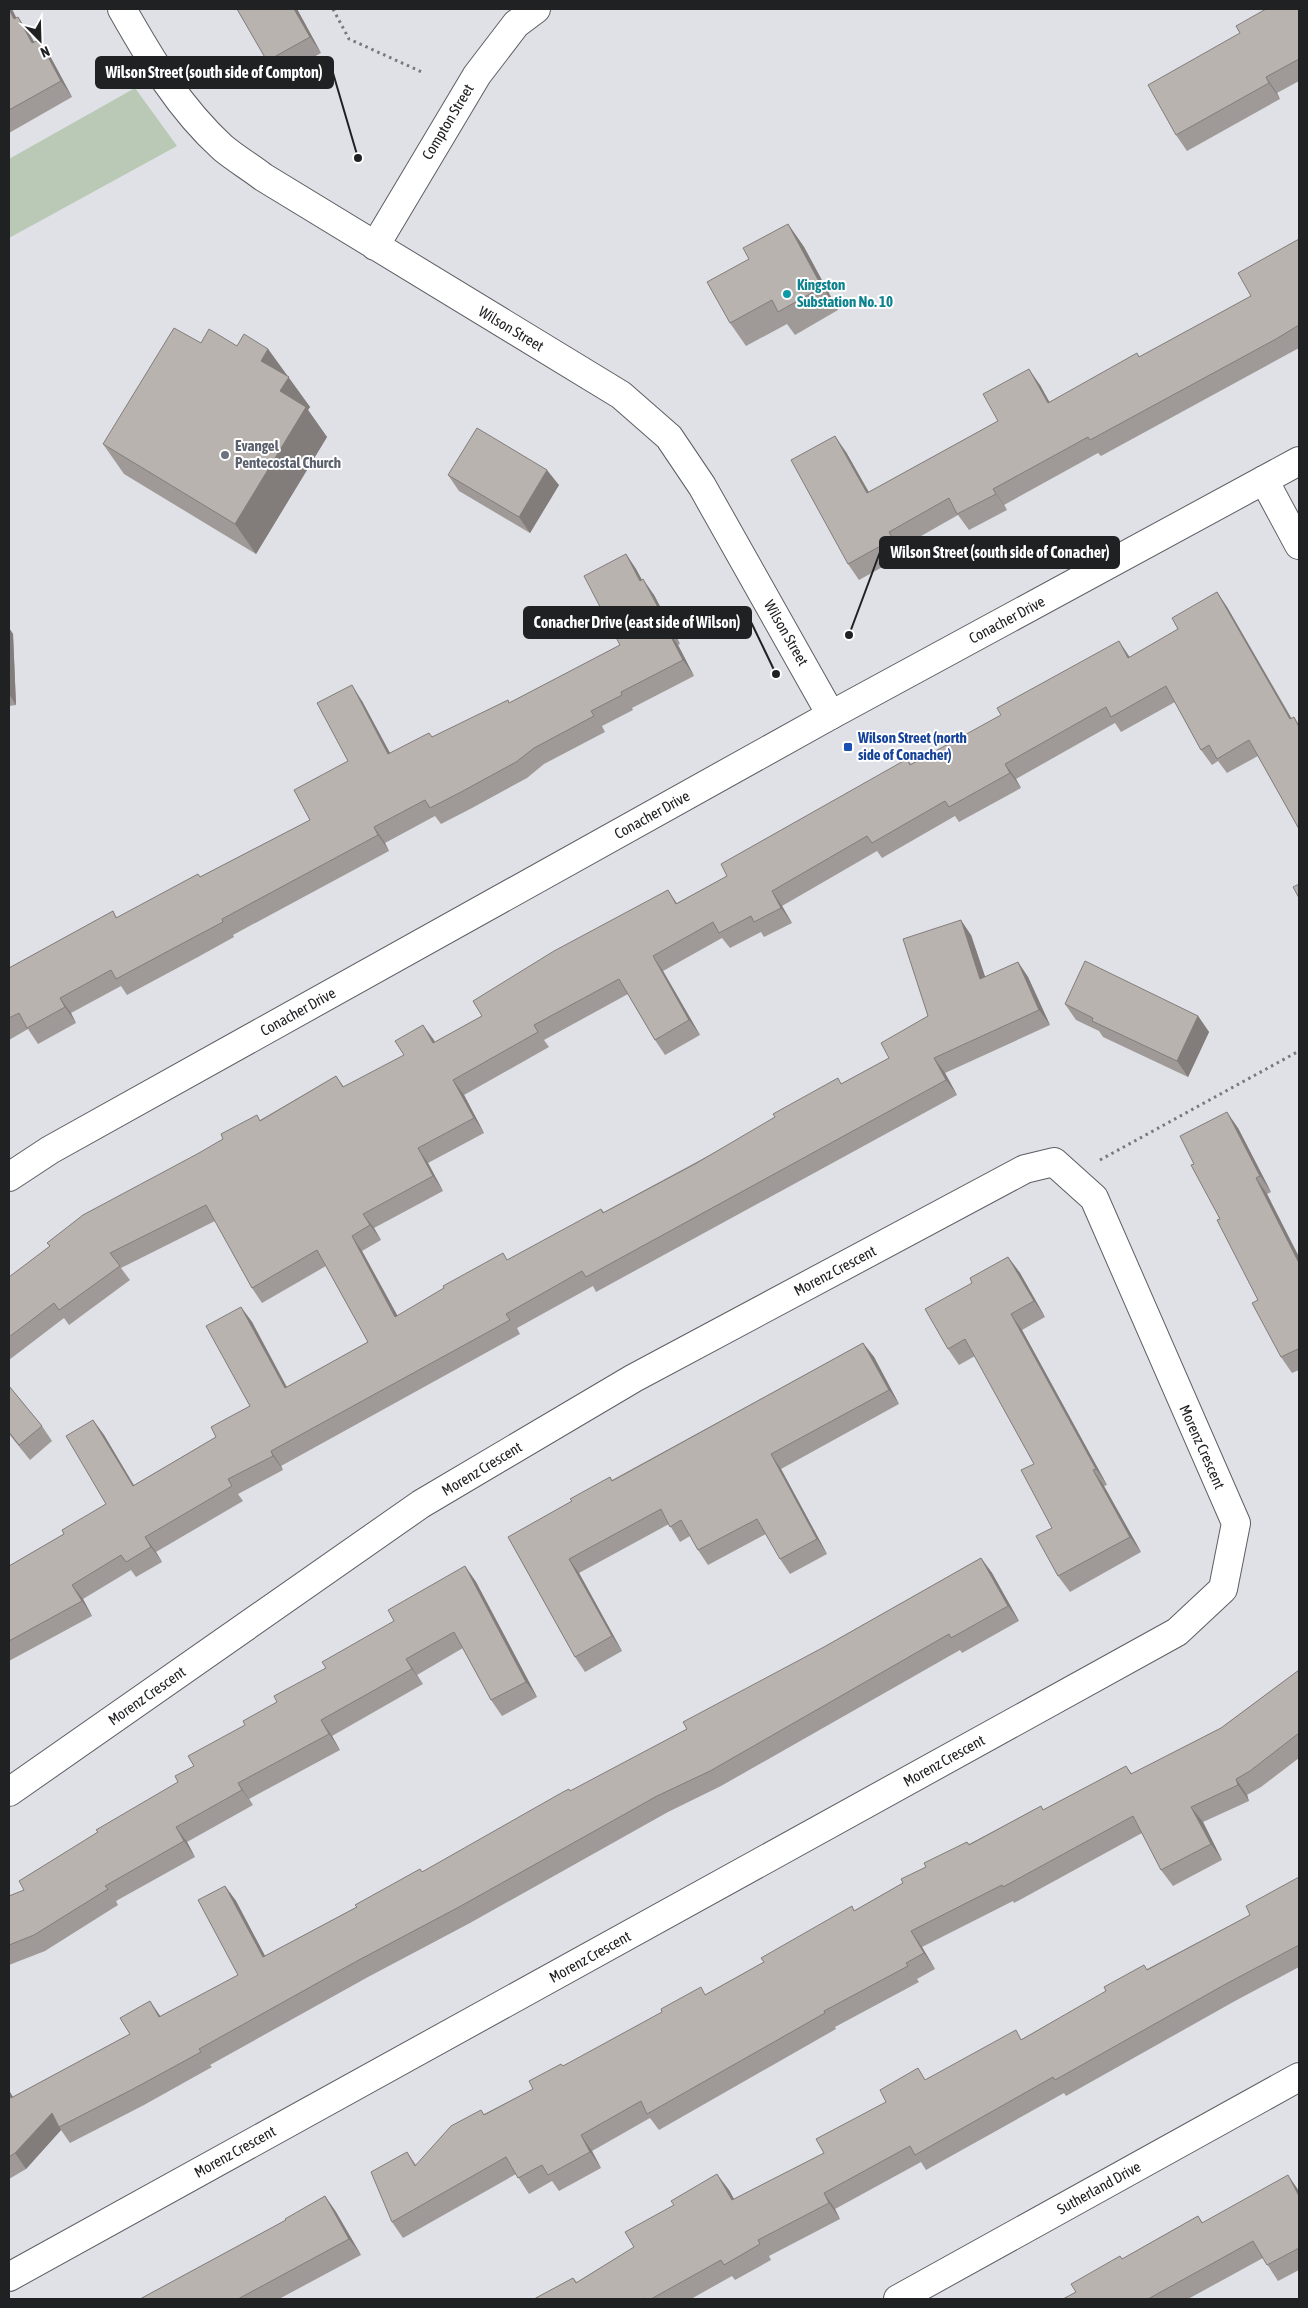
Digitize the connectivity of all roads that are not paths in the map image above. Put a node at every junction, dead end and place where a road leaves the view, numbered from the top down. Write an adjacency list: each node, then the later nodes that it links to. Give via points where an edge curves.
1 (122, 9): 3 (street, Wilson Street, via 156,69 187,111 224,148 263,177)
2 (536, 9): 3 (street, Compton Street, via 516,24 477,74)
3 (375, 246): 7 (street, Wilson Street, via 621,395 669,437 702,486)
4 (1299, 461): 5 (street, Conacher Drive)
5 (1264, 480): 6 (street); 7 (street, Conacher Drive)
6 (1299, 544)
7 (832, 715): 8 (street, Conacher Drive, via 50,1150)
8 (9, 1177)
9 (9, 1792): 11 (street, Morenz Crescent, via 421,1504 634,1378 1025,1169 1054,1162 1094,1198 1236,1523 1223,1589 1177,1632)
10 (1299, 2077): 12 (street, Sutherland Drive)
11 (9, 2277)
12 (898, 2299)

